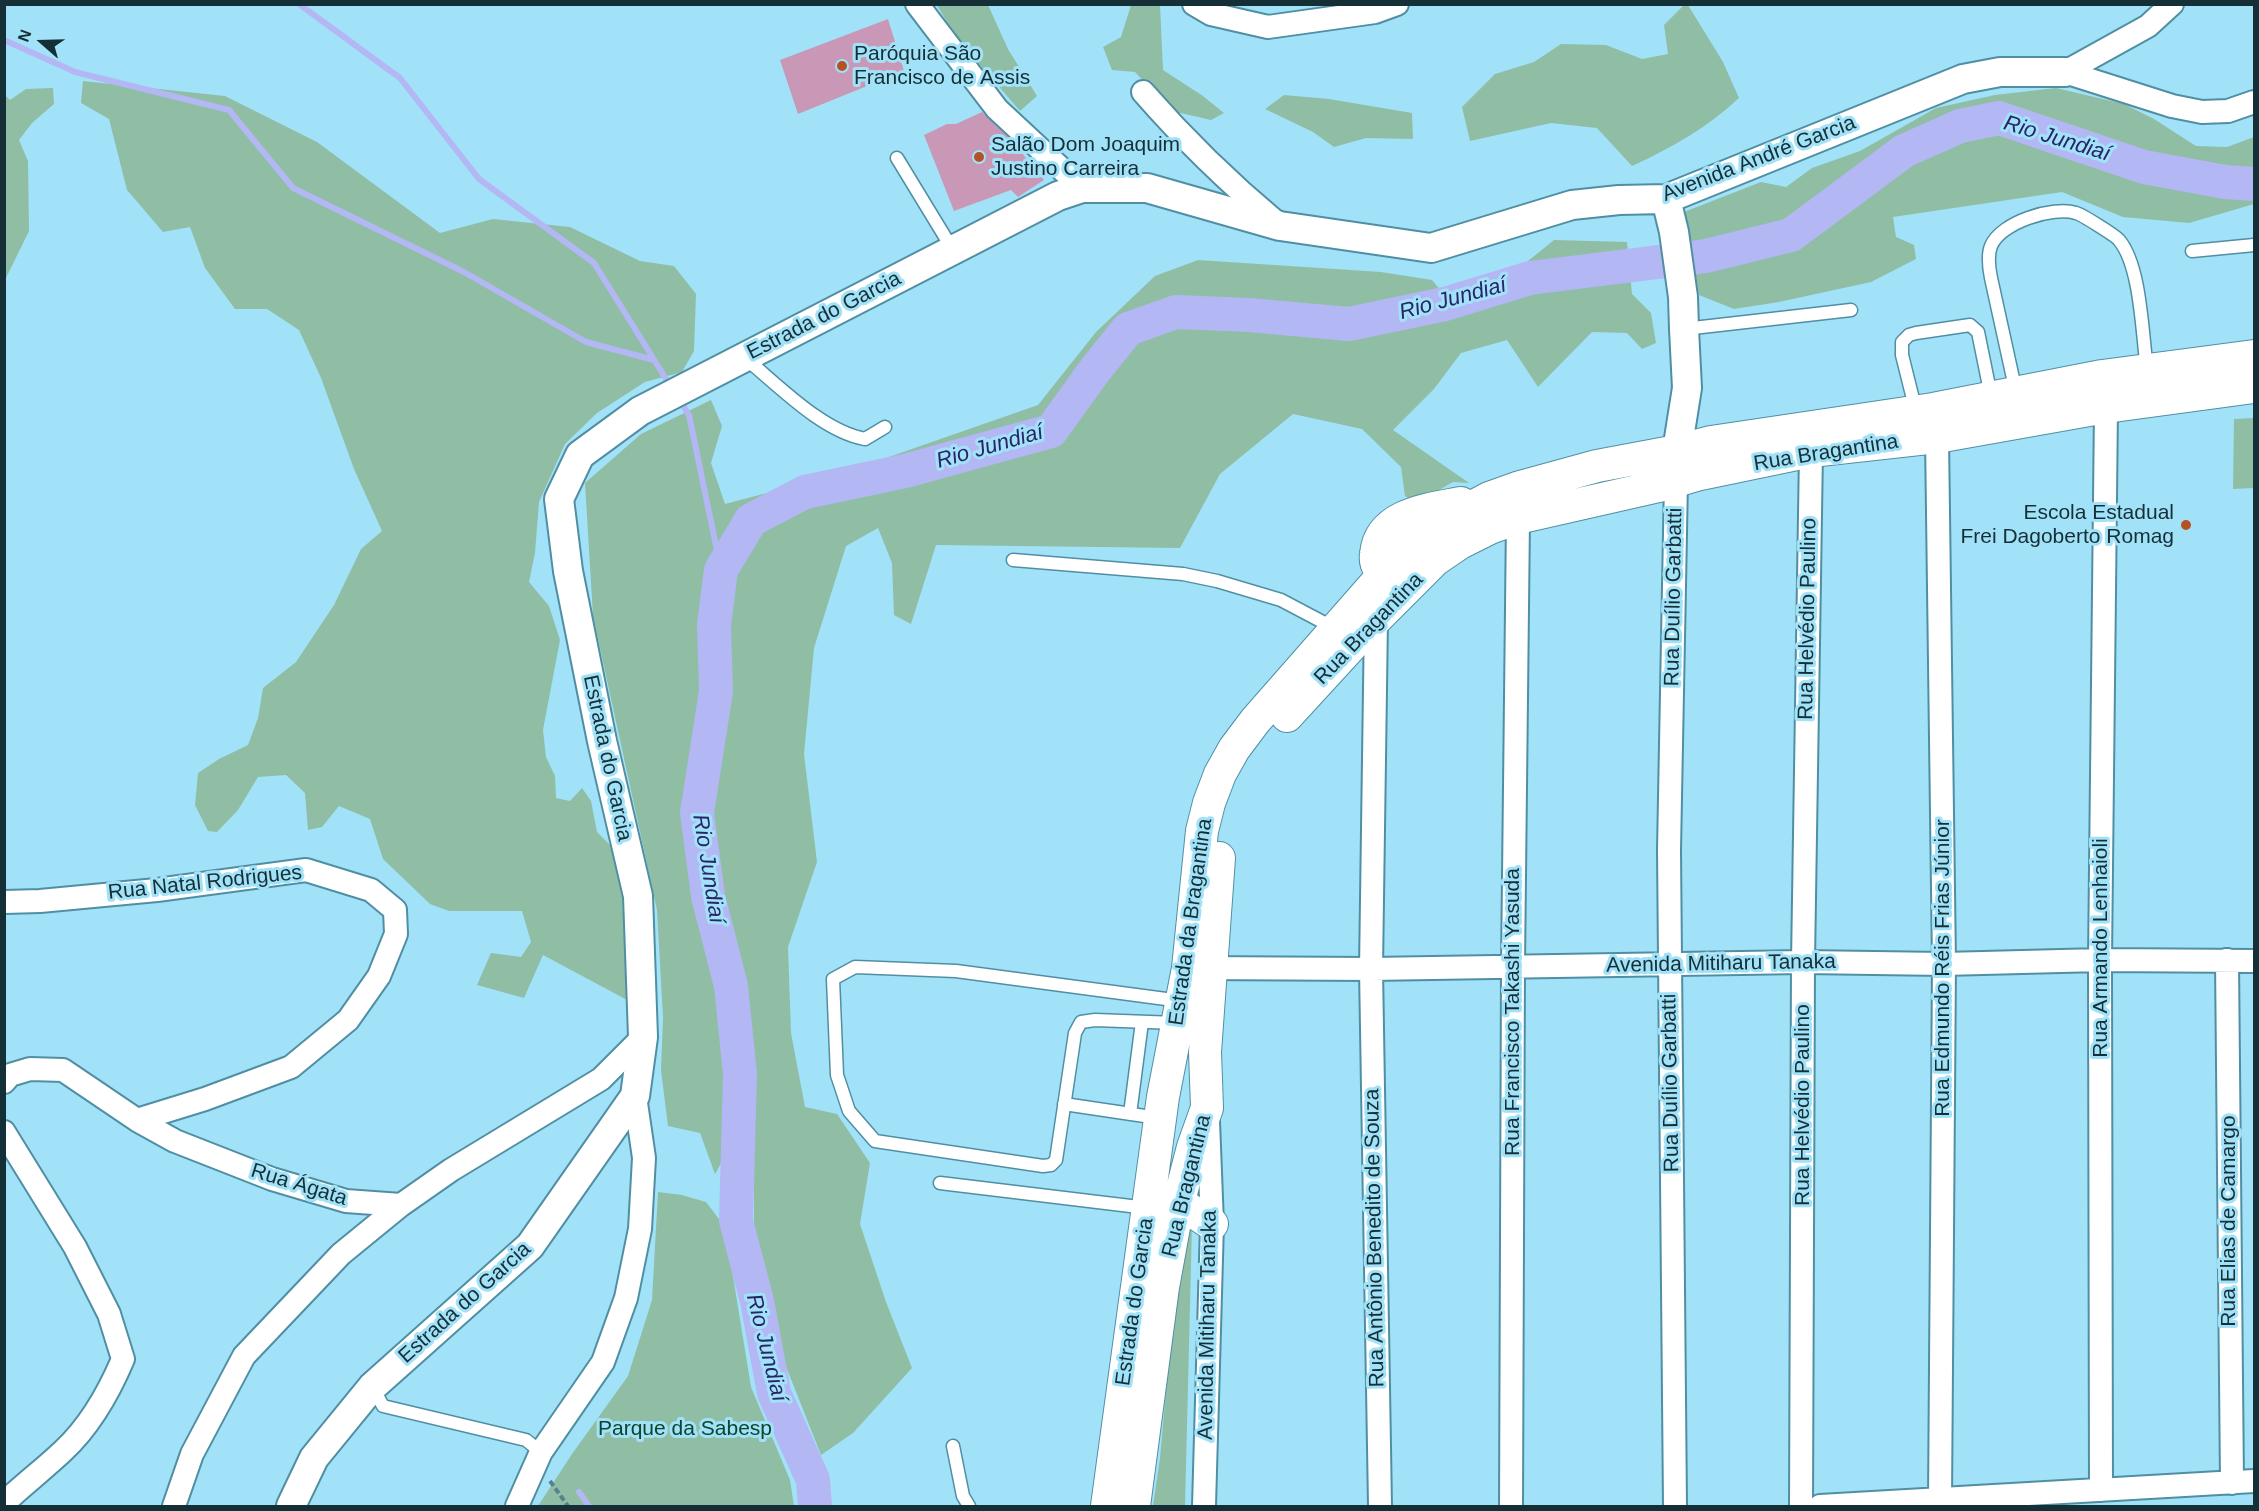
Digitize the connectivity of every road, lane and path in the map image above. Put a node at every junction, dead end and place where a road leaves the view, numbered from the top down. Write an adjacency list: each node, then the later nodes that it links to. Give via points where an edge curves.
1 (917, 4): 10 (street, via 997,110)
2 (1194, 4): 5 (street, via 1211,14 1268,27)
3 (1397, 4): 5 (street, via 1375,12)
4 (2172, 4): 6 (street, via 2148,26)
5 (1338, 11)
6 (2065, 72): 8 (street, Avenida André Garcia, via 2202,112 2228,111); 11 (street, Avenida André Garcia, via 2000,72 1963,79)
7 (1143, 92): 12 (street, via 1171,124)
8 (2254, 102)
9 (897, 158): 14 (lane)
10 (1082, 188): 12 (street, Avenida André Garcia, via 1147,188); 14 (street, Estrada do Garcia, via 1058,196)
11 (1666, 199): 12 (street, Avenida André Garcia, via 1572,205 1431,248); 17 (street, via 1674,232)
12 (1280, 226)
13 (2254, 245): 15 (lane)
14 (953, 250): 19 (street, Estrada do Garcia)
15 (2192, 251)
16 (1851, 310): 17 (lane)
17 (1684, 329): 28 (street)
18 (2254, 356): 20 (main road, Rua Bragantina)
19 (744, 357): 25 (lane, via 830,427 865,439); 46 (street, Estrada do Garcia, via 640,411 580,454 559,499 568,571 638,896)
20 (2147, 370): 22 (main road, Rua Bragantina); 22 (lane, via 2134,267 2118,239 2076,213 2053,212 2027,218 2004,230 1991,246 1988,263)
21 (2254, 387): 23 (main road, Rua Bragantina)
22 (2004, 395): 24 (main road, Rua Bragantina); 24 (lane, via 1978,332 1970,325 1916,333 1902,342)
23 (2106, 407): 26 (main road, Rua Bragantina); 35 (street, Rua Armando Lenhaioli)
24 (1916, 411): 28 (main road, Rua Bragantina)
25 (885, 427)
26 (1937, 437): 27 (main road, Rua Bragantina); 40 (street, Rua Edmundo Réis Frias Júnior)
27 (1811, 451): 28 (main road, Rua Bragantina); 38 (street, Rua Helvédio Paulino)
28 (1690, 455): 29 (main road, Rua Bragantina, via 1659,486); 31 (main road, Estrada da Bragantina, via 1597,466 1489,498 1405,550); 39 (street, Rua Duílio Garbatti, via 1669,850)
29 (1518, 518): 31 (main road, Rua Bragantina, via 1460,543); 41 (street, Rua Francisco Takashi Yasuda)
30 (1013, 560): 33 (lane, via 1183,574 1217,581 1281,600)
31 (1395, 581): 32 (main road, Rua Bragantina); 33 (main road, Estrada da Bragantina)
32 (1376, 619): 33 (main road, Rua Bragantina); 43 (street, Rua Antônio Benedito de Souza)
33 (1337, 643): 42 (main road, Estrada da Bragantina, via 1255,721 1220,774 1202,831)
34 (4, 902): 53 (street, Rua Natal Rodrigues, via 157,890 306,870 371,890 395,910 396,934 379,976 348,1020 332,1034 291,1067)
35 (2100, 960): 36 (street, Avenida Mitiharu Tanaka); 40 (street, Avenida Mitiharu Tanaka); 65 (street, Rua Armando Lenhaioli)
36 (2227, 960): 37 (street, Avenida Mitiharu Tanaka); 64 (street, Rua Elias de Camargo)
37 (2254, 961)
38 (1803, 962): 39 (street, Avenida Mitiharu Tanaka); 40 (street, Avenida Mitiharu Tanaka); 78 (street, Rua Helvédio Paulino)
39 (1670, 964): 41 (street, Avenida Mitiharu Tanaka); 77 (street, Rua Duílio Garbatti)
40 (1944, 964): 66 (street, Rua Edmundo Réis Frias Júnior)
41 (1512, 966): 43 (street, Avenida Mitiharu Tanaka); 76 (street, Rua Francisco Takashi Yasuda)
42 (1200, 968): 43 (street, Avenida Mitiharu Tanaka); 44 (main road, Estrada da Bragantina); 51 (main road, Rua Bragantina)
43 (1371, 969): 75 (street, Rua Antônio Benedito de Souza)
44 (1179, 1012): 45 (lane); 49 (lane, via 956,971 855,968 833,979 837,1075 849,1111 875,1141 1051,1165 1056,1160); 50 (main road, Estrada da Bragantina)
45 (1142, 1022): 49 (lane, via 1081,1022 1075,1033); 52 (lane)
46 (643, 1037): 48 (street, Estrada do Garcia); 57 (street, via 601,1078)
47 (4, 1082): 53 (street, Rua Ágata, via 10,1075 30,1069 63,1070)
48 (635, 1096): 60 (street, Estrada do Garcia, via 530,1246); 62 (street, via 644,1158 640,1229 626,1298 603,1362)
49 (1064, 1104): 52 (lane)
50 (1162, 1108): 52 (lane); 55 (main road, via 1180,1139); 58 (main road, Estrada do Garcia)
51 (1207, 1108): 55 (main road, Rua Bragantina); 59 (street, Avenida Mitiharu Tanaka)
52 (1130, 1114)
53 (137, 1120): 57 (street, Rua Ágata, via 175,1141 272,1179 346,1202)
54 (4, 1132): 67 (street, via 75,1247 109,1314 123,1359 90,1420 64,1450)
55 (1193, 1147): 58 (main road, Rua Bragantina)
56 (940, 1184): 58 (lane)
57 (401, 1205): 68 (street, via 341,1254 244,1356 192,1454)
58 (1163, 1206): 59 (main road, via 1192,1210); 72 (main road, Estrada do Garcia); 73 (main road, Rua Bragantina, via 1163,1287)
59 (1212, 1224): 74 (street, Avenida Mitiharu Tanaka)
60 (372, 1387): 62 (lane, via 383,1406 526,1440); 69 (street, Estrada do Garcia, via 314,1458)
61 (952, 1446): 71 (lane, via 963,1496)
62 (542, 1452): 70 (street)
63 (2254, 1481): 64 (street)
64 (2232, 1483): 65 (street)
65 (2101, 1490): 66 (street)
66 (1940, 1500): 79 (street)
67 (4, 1503)
68 (174, 1506)
69 (291, 1506)
70 (517, 1506)
71 (969, 1506)
72 (1107, 1506)
73 (1134, 1506)
74 (1204, 1506)
75 (1380, 1506)
76 (1511, 1506)
77 (1675, 1506)
78 (1802, 1506)
79 (1820, 1506)

